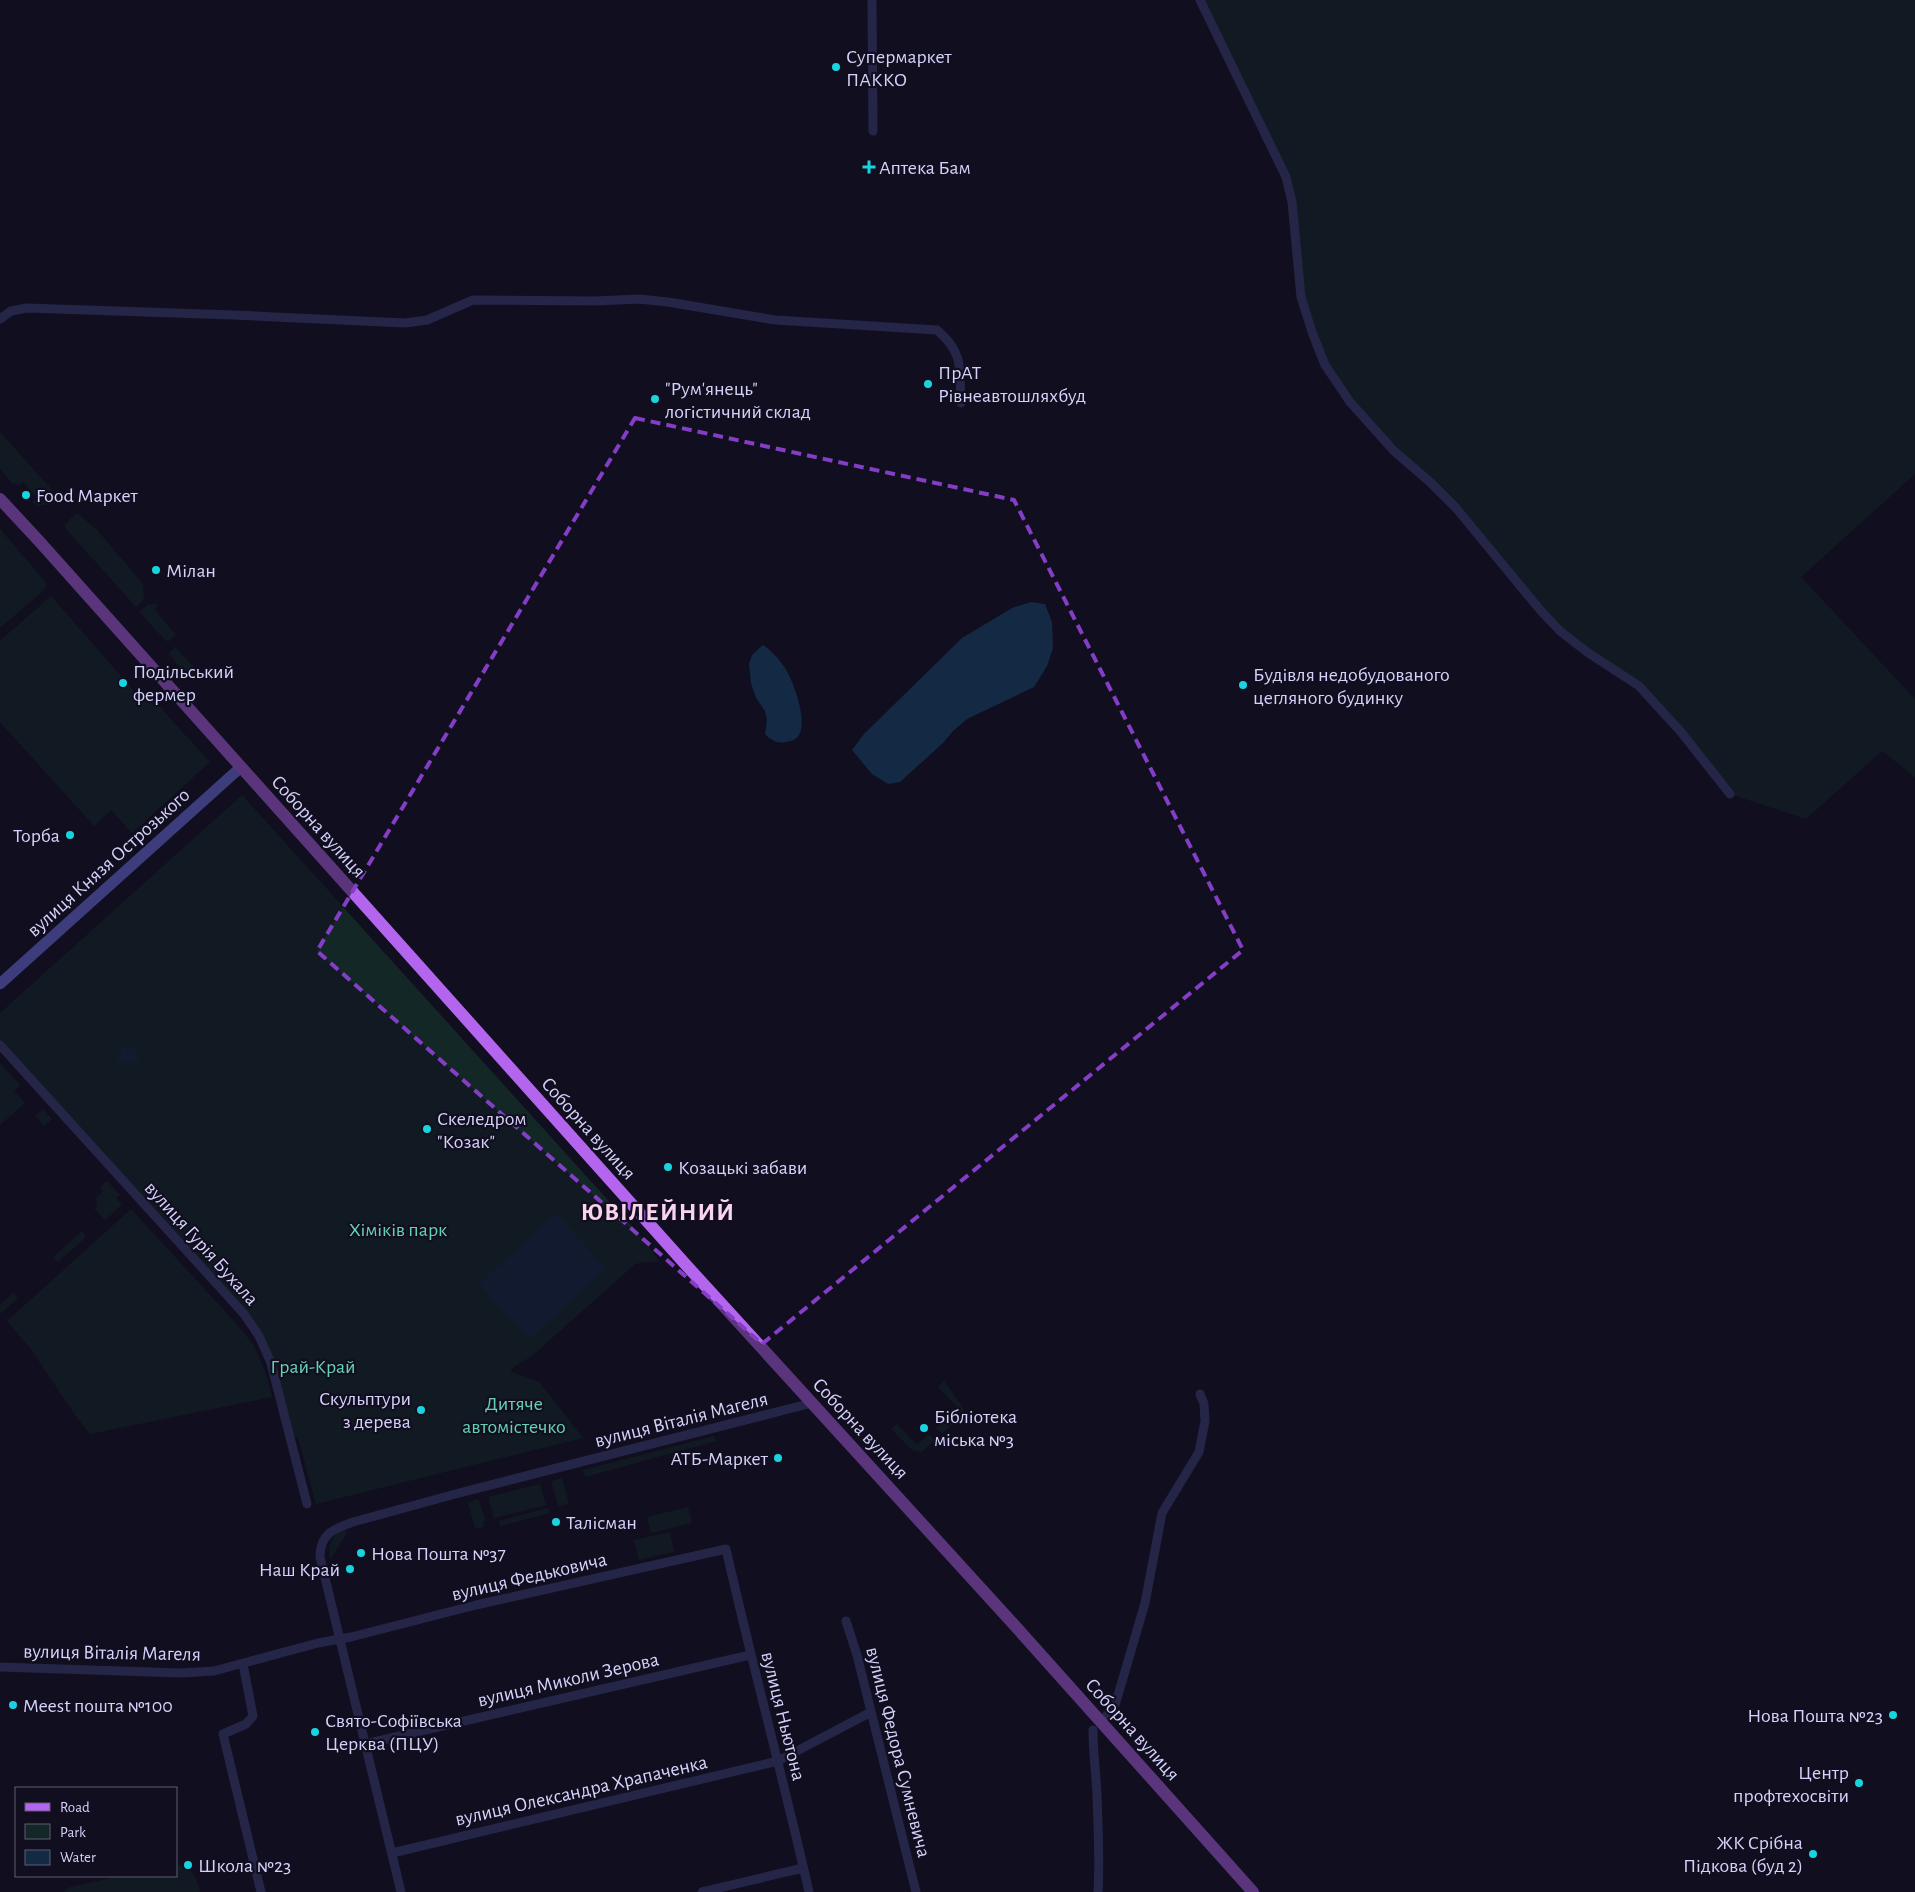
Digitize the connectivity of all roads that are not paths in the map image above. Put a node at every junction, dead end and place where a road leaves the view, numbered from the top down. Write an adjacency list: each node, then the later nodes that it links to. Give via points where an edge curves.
1 (872, 0): 3 (street)
2 (1200, 0): 8 (street, via 1286,177 1292,202 1301,297 1325,365 1350,402 1394,451 1456,508 1541,611 1587,652 1639,686)
3 (873, 131)
4 (0, 319): 5 (street, via 11,311 27,308 405,324 427,320 473,300 639,299 775,320 937,330 959,357)
5 (961, 403)
6 (0, 499): 7 (main road, Соборна вулиця)
7 (241, 767): 9 (street, вулиця Князя Острозького); 12 (main road, Соборна вулиця)
8 (1730, 794)
9 (0, 984)
10 (0, 1044): 13 (street, вулиця Гурія Бухала, via 244,1314 259,1336 271,1363)
11 (1200, 1394): 21 (street, via 1205,1421 1199,1452 1162,1513 1145,1603 1115,1705)
12 (812, 1403): 16 (street, вулиця Віталія Магеля, via 339,1527 327,1534 320,1546 320,1557); 21 (main road, Соборна вулиця)
13 (307, 1504)
14 (726, 1549): 16 (street, вулиця Федьковича); 17 (street, вулиця Ньютона)
15 (846, 1621): 20 (street, вулиця Федора Сумневича)
16 (340, 1639): 18 (street, вулиця Віталія Магеля); 22 (street)
17 (750, 1655): 22 (street, вулиця Миколи Зерова); 23 (street, вулиця Ньютона)
18 (243, 1664): 19 (street, вулиця Віталія Магеля, via 214,1671 181,1673); 26 (street, via 253,1716 246,1724 223,1734)
19 (0, 1667)
20 (870, 1712): 23 (street, вулиця Олександра Храпаченка); 30 (street, вулиця Федора Сумневича)
21 (1097, 1726): 31 (street, via 1093,1750); 32 (main road, Соборна вулиця)
22 (365, 1744): 24 (street)
23 (778, 1761): 24 (street, вулиця Олександра Храпаченка); 25 (street, вулиця Ньютона)
24 (392, 1853): 27 (street)
25 (803, 1868): 28 (street); 29 (street, вулиця Ньютона)
26 (261, 1892)
27 (401, 1892)
28 (702, 1892)
29 (808, 1892)
30 (916, 1892)
31 (1098, 1892)
32 (1253, 1892)

